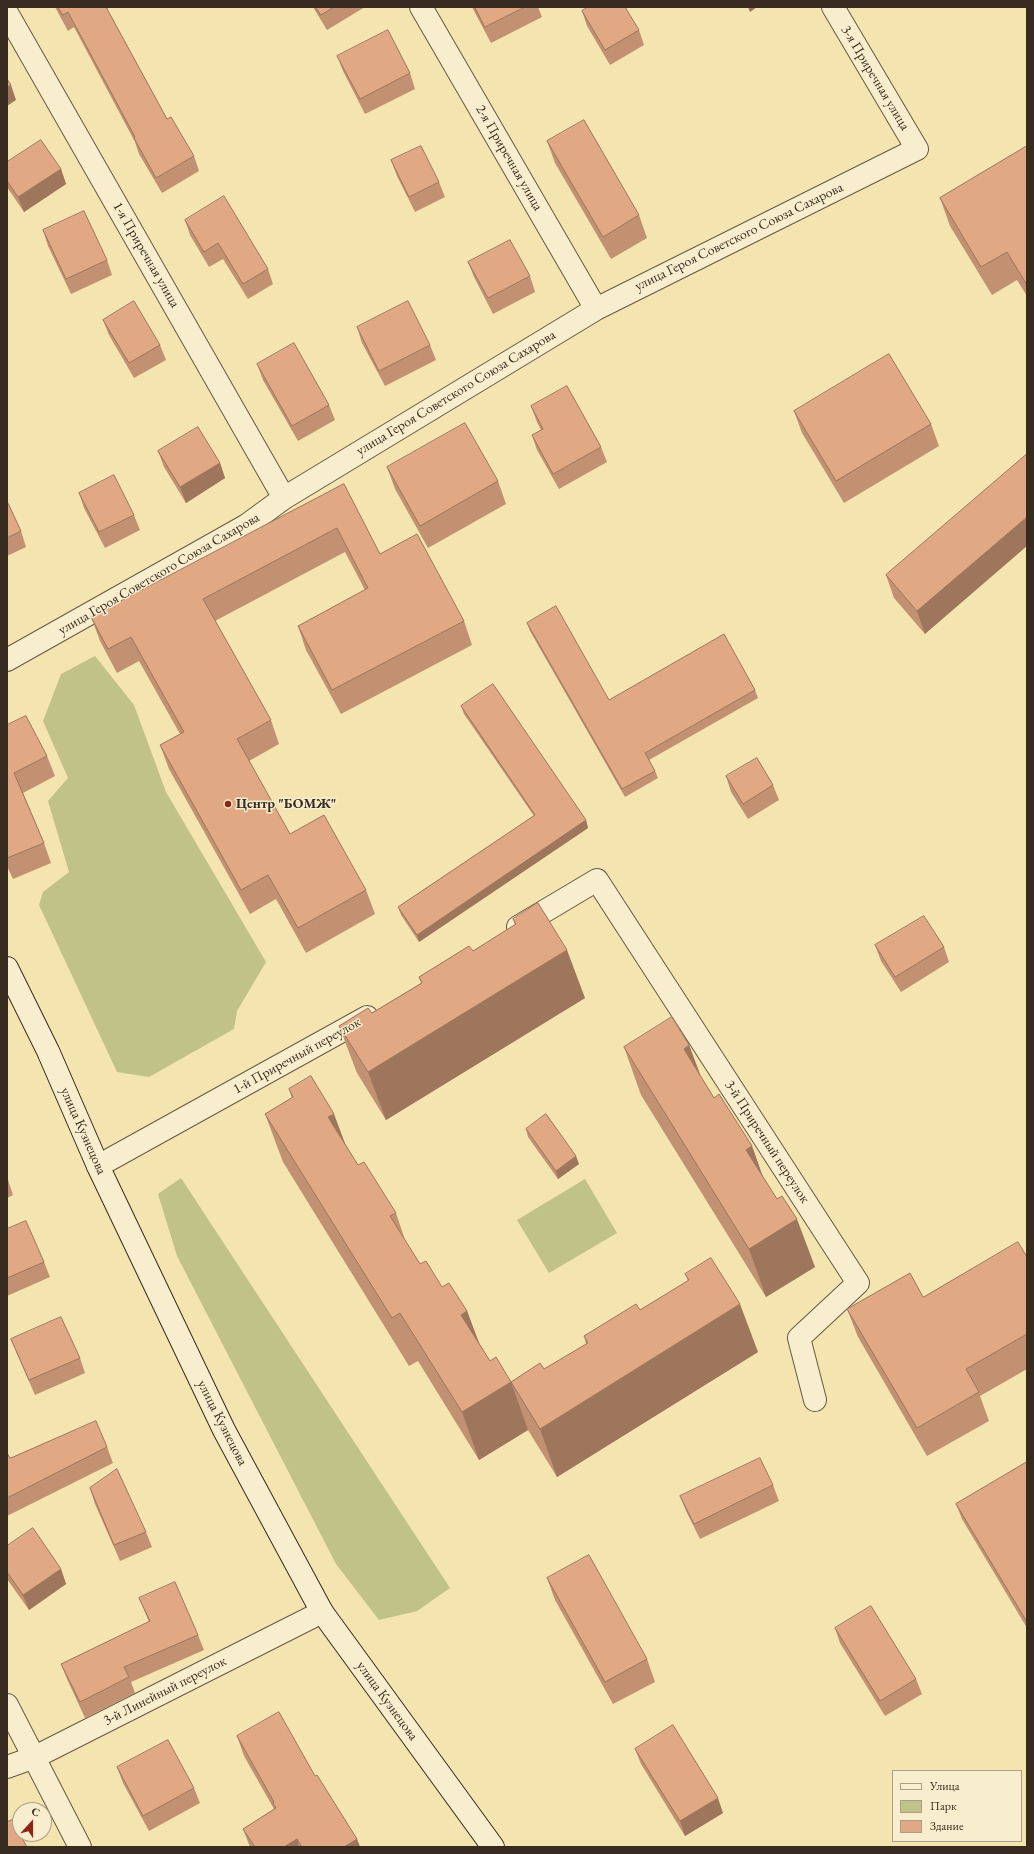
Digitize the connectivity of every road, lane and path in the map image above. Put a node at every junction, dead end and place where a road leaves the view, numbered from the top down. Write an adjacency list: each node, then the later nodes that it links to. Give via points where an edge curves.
1 (421, 7): 5 (street, 2-я Приречная улица)
2 (833, 7): 4 (street, 3-я Приречная улица)
3 (7, 13): 6 (street, 1-я Приречная улица)
4 (917, 148): 5 (street, улица Героя Советского Союза Сахарова)
5 (596, 309): 6 (street, улица Героя Советского Союза Сахарова)
6 (284, 498): 7 (street, улица Героя Советского Союза Сахарова, via 247,525)
7 (7, 660)
8 (502, 937): 12 (street, 3-й Приречный переулок, via 597,880 858,1282 799,1338)
9 (7, 968): 11 (street, улица Кузнецова, via 48,1051)
10 (387, 1005): 11 (street, 1-й Приречный переулок)
11 (98, 1166): 13 (street, улица Кузнецова, via 224,1430)
12 (816, 1400)
13 (322, 1612): 15 (street, 3-й Линейный переулок); 18 (street, улица Кузнецова)
14 (7, 1705): 15 (street)
15 (35, 1757): 16 (street, 3-й Линейный переулок); 17 (street)
16 (7, 1767)
17 (80, 1847)
18 (493, 1847)

